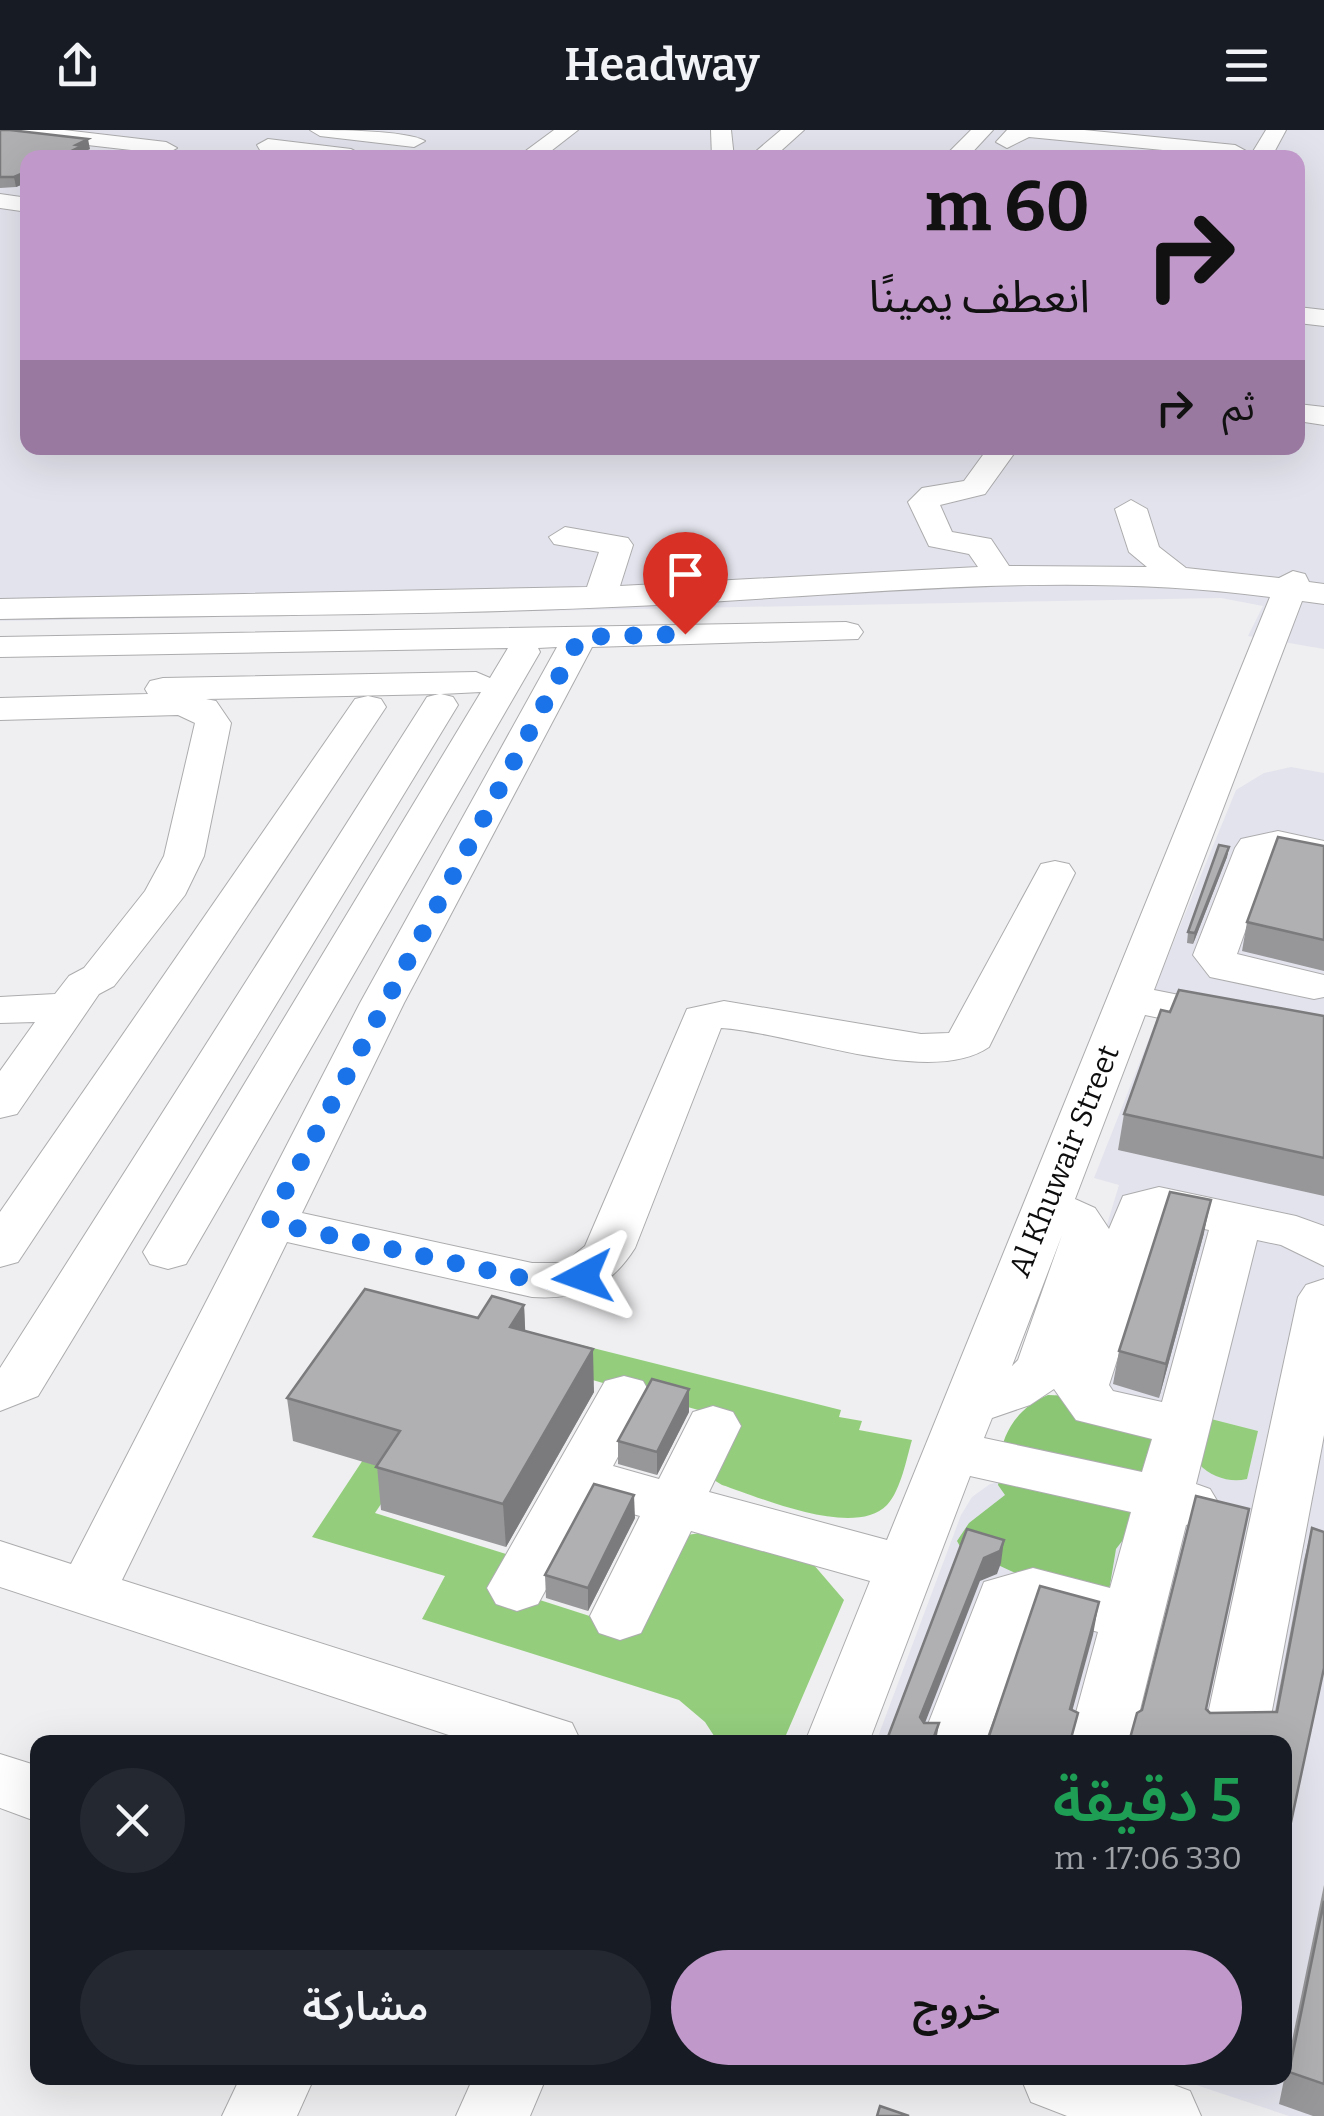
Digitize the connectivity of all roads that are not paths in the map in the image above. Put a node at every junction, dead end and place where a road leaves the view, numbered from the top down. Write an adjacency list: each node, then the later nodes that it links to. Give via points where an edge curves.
1 (9, 130): 13 (street)
2 (297, 130): 11 (street)
3 (320, 130): 9 (street)
4 (568, 130): 18 (street)
5 (710, 130): 8 (street)
6 (794, 130): 19 (street)
7 (982, 130): 20 (street)
8 (721, 131)
9 (422, 135): 17 (street)
10 (190, 136): 14 (street)
11 (268, 144): 15 (street); 16 (street)
12 (1238, 146): 21 (street, via 1029,130 1007,142)
13 (137, 150)
14 (162, 150)
15 (257, 150)
16 (331, 150)
17 (373, 150)
18 (539, 150)
19 (769, 150)
20 (962, 150)
21 (1086, 150)
22 (997, 455): 25 (street, via 974,488 923,502 940,539 980,546)
23 (1130, 509): 26 (street, via 1145,552)
24 (565, 537): 28 (street, via 616,545)
25 (994, 566): 26 (street); 28 (street)
26 (1170, 567): 27 (street)
27 (1308, 587): 29 (street, via 1057,574); 47 (street, Al Khuwair Street, via 1271,641)
28 (603, 588): 29 (street)
29 (542, 596): 30 (street)
30 (0, 609)
31 (846, 632): 33 (street)
32 (0, 647): 33 (street)
33 (541, 653): 34 (street); 35 (street); 40 (street); 41 (street)
34 (0, 661)
35 (0, 692)
36 (440, 705): 39 (street)
37 (368, 707): 56 (street)
38 (0, 709): 49 (street, via 178,704 204,709 212,723 174,878)
39 (368, 823): 40 (street); 45 (street)
40 (420, 828): 41 (street); 46 (street)
41 (474, 837): 48 (street)
42 (1324, 853): 44 (street, via 1278,843 1255,848 1215,955 1225,968)
43 (1055, 873): 54 (street, via 973,1037 960,1046 921,1048 724,1014 703,1018 610,1248 602,1264 583,1277 532,1280)
44 (1319, 966): 51 (street)
45 (262, 992): 46 (street); 59 (street, via 19,1382)
46 (321, 998): 48 (street); 57 (street)
47 (1129, 998): 51 (street); 63 (street, Al Khuwair Street, via 1046,1206 1077,1219 1087,1236 1044,1364 1034,1378)
48 (382, 1003): 54 (street)
49 (69, 1006): 50 (street); 52 (street)
50 (0, 1010)
51 (1313, 1035)
52 (0, 1104)
53 (1237, 1220): 55 (street, via 1296,1232); 62 (street); 62 (street, via 1159,1203 1141,1207 1081,1388 1095,1406)
54 (269, 1222): 71 (street)
55 (1324, 1249)
56 (0, 1250)
57 (168, 1252)
58 (1324, 1297): 67 (street)
59 (0, 1392)
60 (624, 1395): 64 (street)
61 (713, 1426): 66 (street)
62 (1181, 1426): 65 (street)
63 (958, 1428): 65 (street); 69 (street)
64 (578, 1478): 66 (street); 70 (street)
65 (1162, 1498): 67 (street); 73 (street)
66 (676, 1502): 69 (street); 72 (street)
67 (1302, 1528): 78 (street)
68 (0, 1564): 71 (street)
69 (904, 1568): 75 (street)
70 (517, 1588)
71 (86, 1593): 74 (street)
72 (620, 1616)
73 (1132, 1618): 76 (street, via 1033,1591 1005,1600); 77 (street)
74 (527, 1735)
75 (841, 1735)
76 (956, 1735)
77 (1102, 1735)
78 (1236, 1735)
79 (0, 1782): 80 (street)
80 (30, 1791)
81 (274, 2085): 84 (street)
82 (507, 2085): 85 (street)
83 (1077, 2085): 86 (street)
84 (259, 2116)
85 (493, 2116)
86 (1164, 2116)

